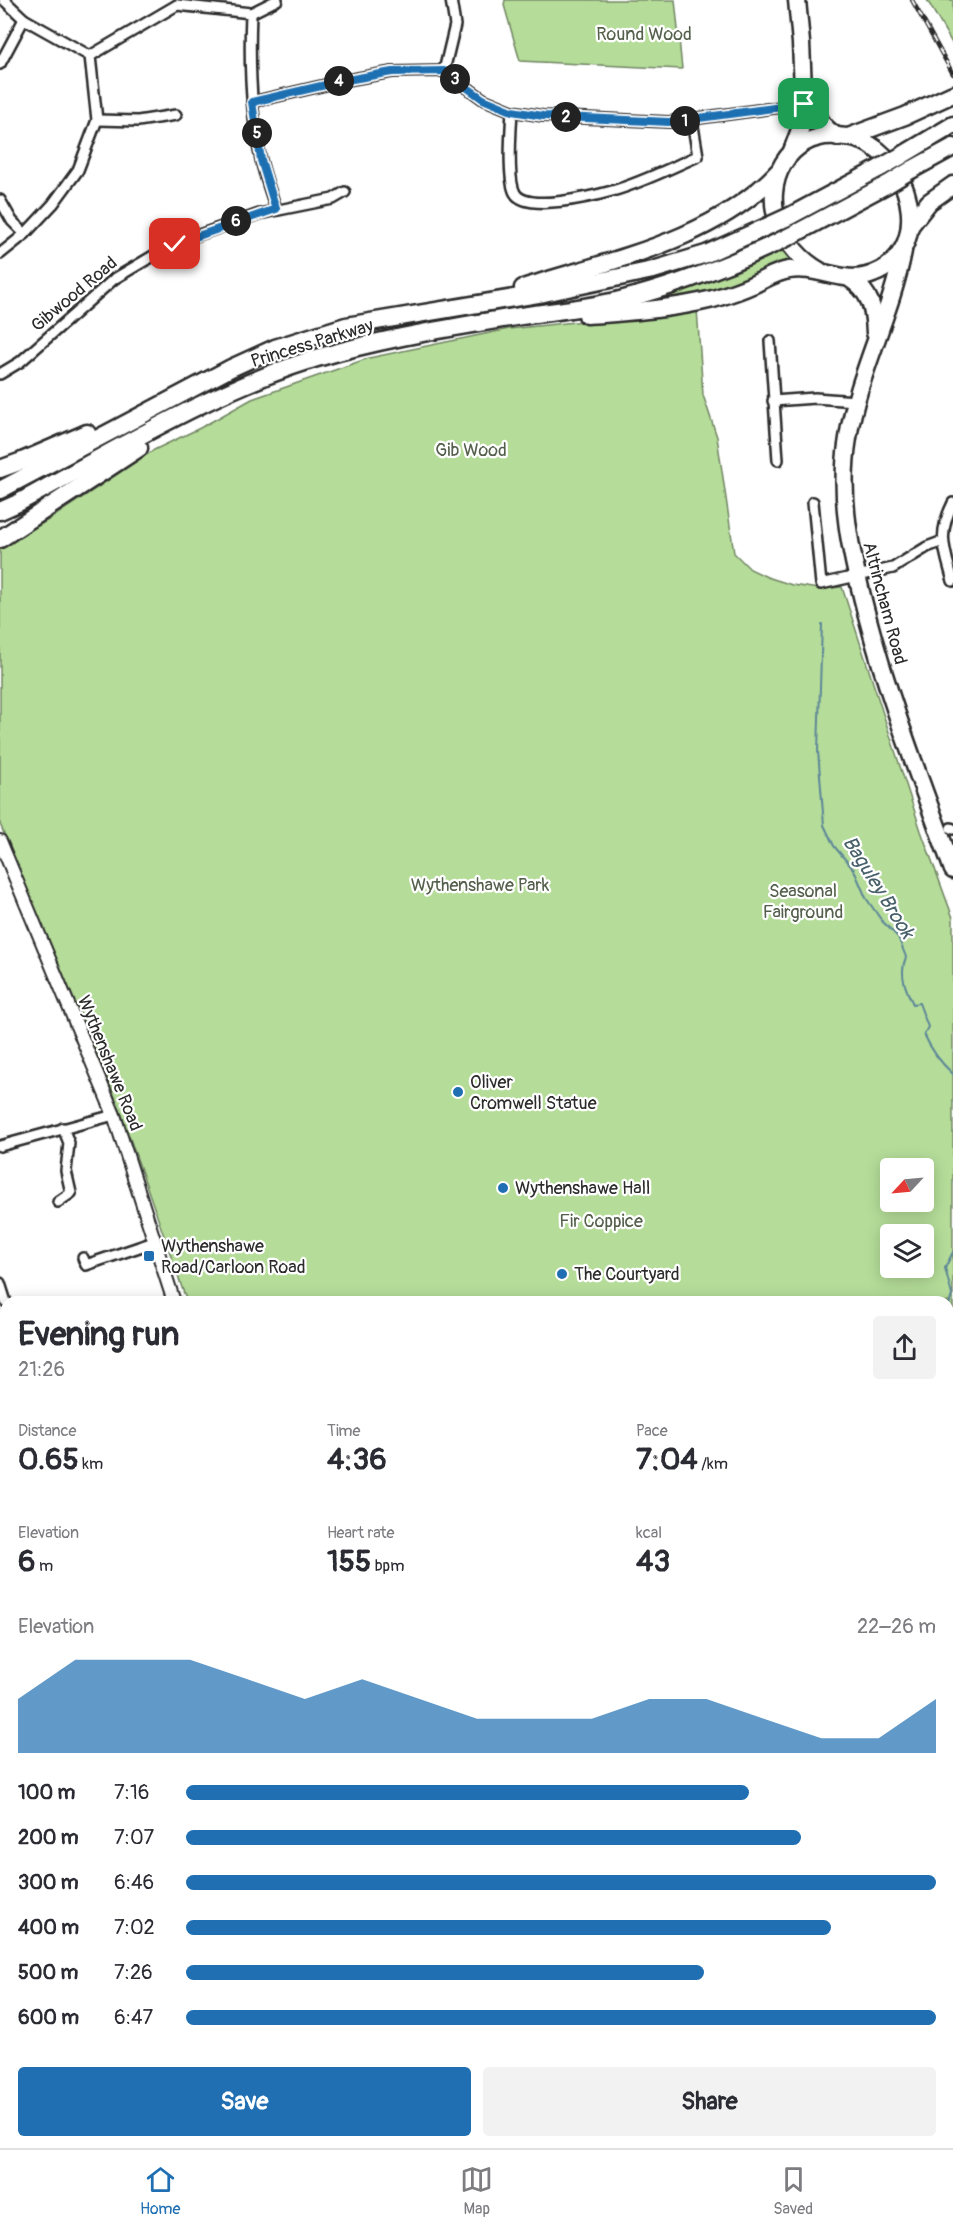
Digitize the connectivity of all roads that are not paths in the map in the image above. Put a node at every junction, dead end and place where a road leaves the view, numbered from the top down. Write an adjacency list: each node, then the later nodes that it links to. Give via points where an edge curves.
1 (4, 0): 8 (street)
2 (277, 0): 7 (street)
3 (451, 0): 11 (street, via 455,25)
4 (796, 0): 14 (highway)
5 (807, 0): 20 (highway, via 815,111 823,126)
6 (177, 2): 7 (street); 9 (street)
7 (251, 13): 13 (street)
8 (24, 19): 9 (street); 10 (street)
9 (90, 56): 17 (street)
10 (0, 64)
11 (444, 71): 13 (street, via 392,72); 15 (street, via 483,99)
12 (953, 94): 20 (highway, via 867,131)
13 (252, 102): 27 (street, via 261,160)
14 (804, 104): 18 (street); 22 (highway)
15 (512, 111): 18 (street, via 662,122); 18 (street, via 512,183 522,200 531,202 558,202 614,190 698,156)
16 (176, 115): 17 (street, via 138,121)
17 (97, 120): 29 (street, via 78,170)
18 (692, 120)
19 (953, 125): 34 (highway, Princess Parkway, bridge, via 790,216 706,254 629,276)
20 (843, 137): 22 (highway, via 810,140); 28 (highway, via 862,140 876,148 895,167 908,194)
21 (953, 147): 35 (highway, Princess Parkway, bridge, via 774,244 661,289 618,301)
22 (792, 151): 23 (highway)
23 (778, 171): 32 (highway, via 773,192 778,223 794,249); 34 (highway, via 749,198 666,242)
24 (953, 184): 28 (highway, via 922,209)
25 (345, 192): 27 (street, Gibwood Road, via 333,199)
26 (0, 200): 29 (street)
27 (276, 209): 38 (street, Gibwood Road, via 190,238 132,267 100,290 20,362)
28 (910, 226): 30 (highway)
29 (24, 234): 31 (street)
30 (904, 244): 33 (highway, via 882,270); 36 (highway, Altrincham Road, via 892,296)
31 (0, 254)
32 (820, 271): 33 (highway); 35 (highway, via 784,270 711,299 640,311)
33 (849, 278): 36 (highway, Altrincham Road, via 872,302)
34 (473, 304): 41 (highway, Princess Parkway, via 346,326 275,348)
35 (476, 324): 42 (highway, Princess Parkway, via 338,352 285,368)
36 (876, 337): 40 (highway, Altrincham Road)
37 (770, 341): 39 (street)
38 (0, 374)
39 (773, 401): 40 (street); 43 (street)
40 (856, 401): 51 (highway, Altrincham Road, via 845,461 844,498)
41 (163, 403): 44 (highway); 45 (highway, Princess Parkway)
42 (204, 404): 48 (highway, Princess Parkway); 49 (highway)
43 (778, 460)
44 (0, 469)
45 (0, 490)
46 (813, 502): 51 (street, via 821,584)
47 (953, 503): 50 (street, via 944,525)
48 (0, 511)
49 (0, 539)
50 (943, 541): 51 (street, via 927,546 893,568); 52 (street)
51 (857, 577): 54 (highway, Altrincham Road, via 892,700)
52 (953, 581)
53 (0, 841): 55 (main road, Wythenshawe Road)
54 (952, 865)
55 (114, 1115): 56 (street); 59 (main road, Wythenshawe Road)
56 (63, 1128): 57 (street); 58 (street, via 69,1143 66,1171 71,1193)
57 (0, 1146)
58 (58, 1202)
59 (154, 1242): 60 (street); 61 (main road, Wythenshawe Road)
60 (86, 1265)
61 (172, 1296)

